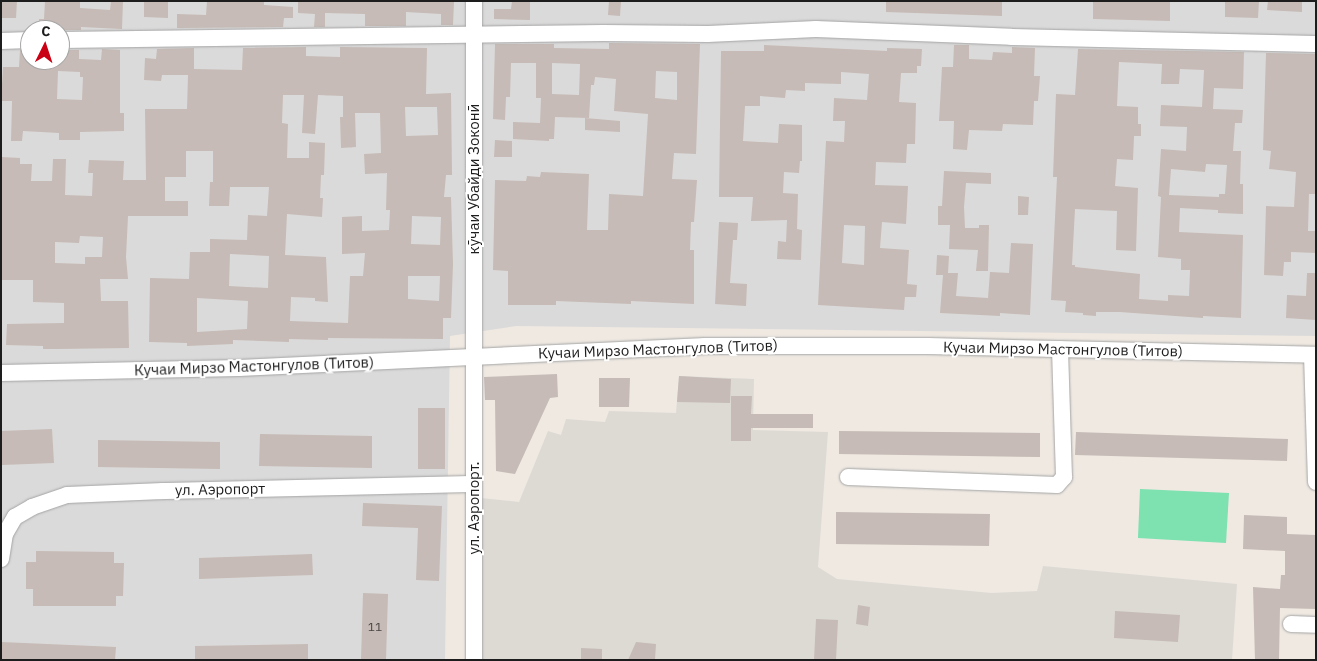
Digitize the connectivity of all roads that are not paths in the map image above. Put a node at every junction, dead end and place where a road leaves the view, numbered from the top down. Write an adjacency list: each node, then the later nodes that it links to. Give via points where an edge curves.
1 (474, 1): 2 (street, кӯчаи Убайди Зоконӣ)
2 (474, 34): 4 (street); 6 (street, via 708,34 816,29); 9 (street, кӯчаи Убайди Зоконӣ)
3 (20, 40): 5 (street)
4 (70, 40)
5 (1, 41)
6 (1316, 44)
7 (1060, 349): 8 (street, Кучаи Мирзо Мастонгулов (Титов)); 9 (street, Кучаи Мирзо Мастонгулов (Титов), via 705,346); 11 (street, via 1064,477 1057,486)
8 (1314, 355): 12 (street)
9 (474, 356): 10 (street, Кучаи Мирзо Мастонгулов (Титов), via 218,369); 13 (street, ул. Аэропорт.)
10 (1, 374)
11 (848, 478)
12 (1316, 482)
13 (474, 484): 14 (street, ул. Аэропорт, via 67,495 32,507 15,517 5,534); 17 (street, ул. Аэропорт.)
14 (1, 559)
15 (1291, 624): 16 (street)
16 (1316, 625)
17 (474, 660)

